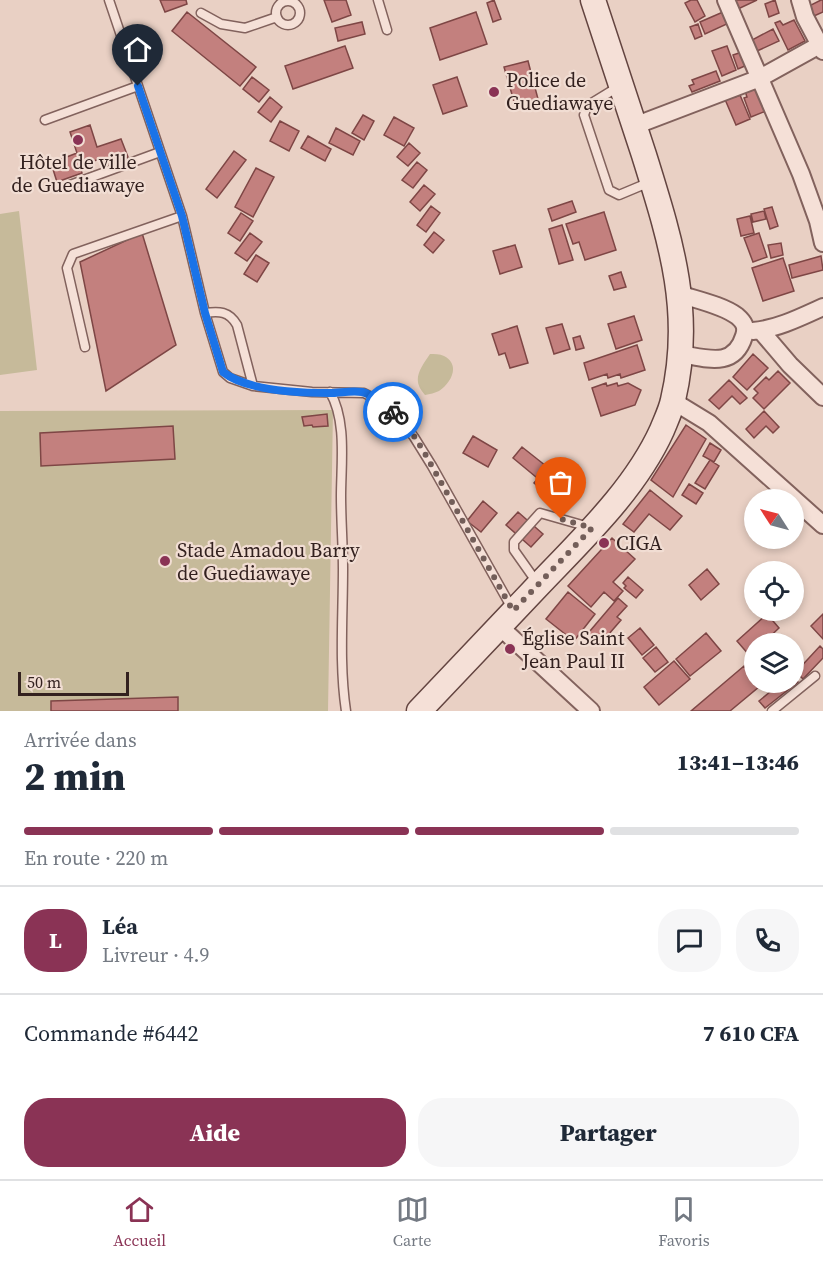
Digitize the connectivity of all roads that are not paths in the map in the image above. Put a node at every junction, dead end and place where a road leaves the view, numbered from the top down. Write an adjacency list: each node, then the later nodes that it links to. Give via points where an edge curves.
1 (109, 0): 13 (lane)
2 (378, 0): 9 (lane)
3 (593, 0): 12 (main road)
4 (726, 0): 11 (street)
5 (800, 0): 10 (street)
6 (287, 1): 8 (lane, via 278,7); 8 (lane, via 297,5 298,20 284,24)
7 (201, 13): 8 (lane, via 221,24 245,28)
8 (277, 17)
9 (387, 30)
10 (822, 46): 11 (street)
11 (760, 78): 15 (street); 20 (street, via 809,195)
12 (621, 85): 15 (main road); 17 (lane, via 587,106 584,115 600,167 609,190 619,195)
13 (138, 86): 14 (lane); 16 (lane)
14 (45, 120)
15 (634, 126): 17 (main road)
16 (160, 152): 18 (lane); 19 (lane)
17 (652, 182): 21 (main road, via 674,258)
18 (70, 185)
19 (182, 216): 23 (lane); 25 (lane, via 73,254 67,268)
20 (823, 243)
21 (679, 294): 24 (street, via 727,310); 26 (main road)
22 (823, 307): 24 (street)
23 (205, 313): 27 (lane, via 223,372); 27 (lane, via 232,316)
24 (753, 331): 26 (street, via 735,353 720,360); 29 (street)
25 (85, 347)
26 (680, 354): 30 (main road)
27 (253, 386): 28 (lane)
28 (330, 393): 34 (lane, via 364,393 383,403 414,436); 36 (lane, via 339,414 341,438 341,641)
29 (823, 398)
30 (673, 401): 31 (street, via 709,423); 32 (main road, via 644,463)
31 (823, 525)
32 (592, 528): 33 (main road); 33 (lane, via 540,513 514,542 514,550)
33 (539, 585): 34 (main road)
34 (506, 619): 37 (main road); 38 (street)
35 (815, 676): 39 (lane)
36 (346, 711)
37 (419, 711)
38 (591, 711)
39 (772, 711)

